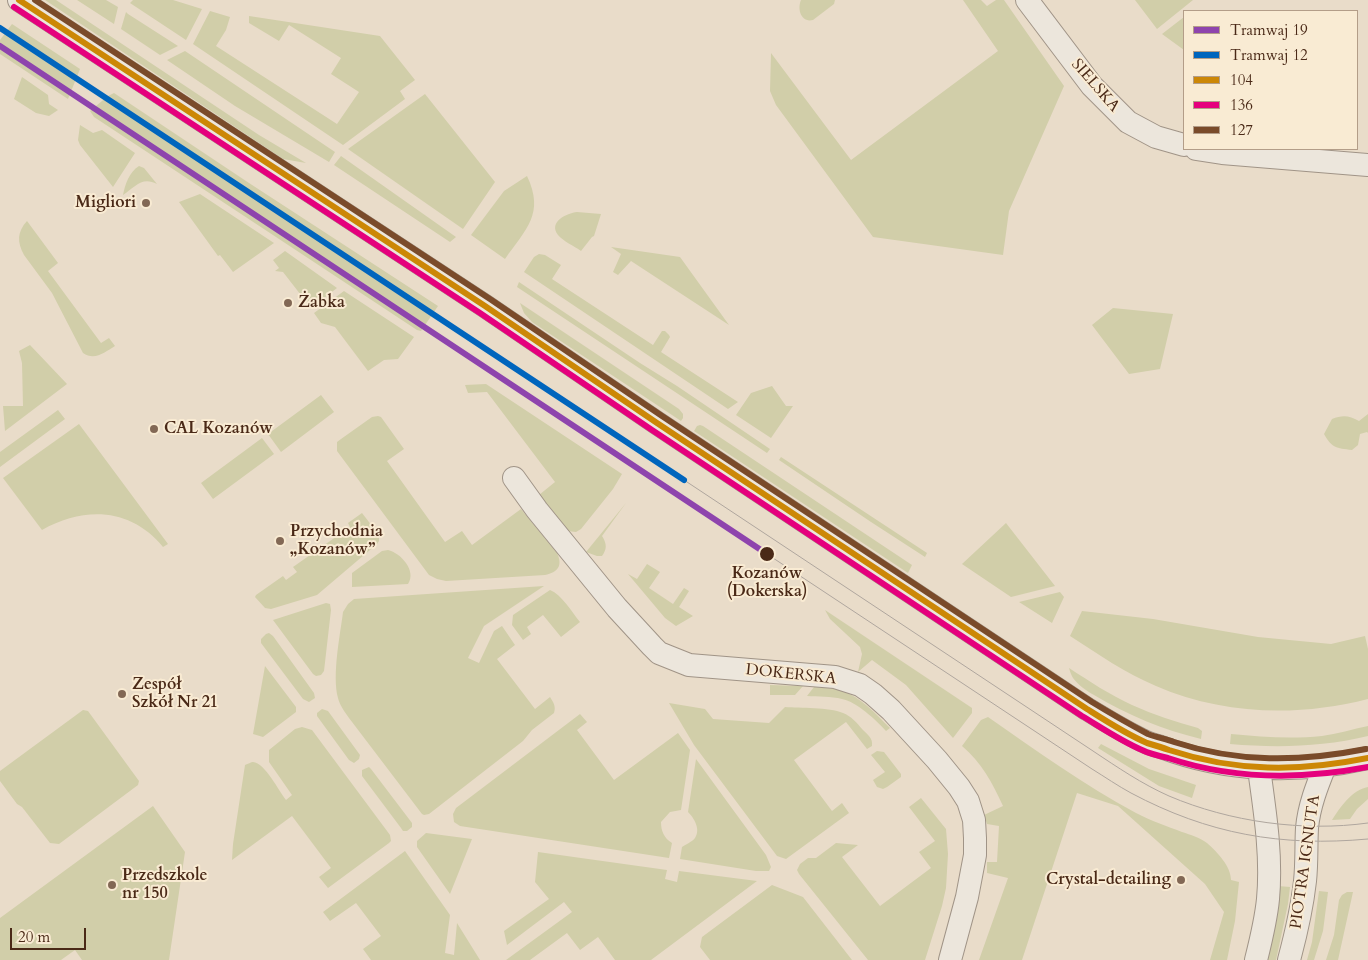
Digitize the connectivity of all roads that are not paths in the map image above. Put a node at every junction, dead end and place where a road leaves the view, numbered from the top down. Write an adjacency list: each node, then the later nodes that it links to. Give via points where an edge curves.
1 (19, 0): 9 (street, via 478,301 1087,708 1140,740 1183,756)
2 (1027, 0): 3 (street, SIELSKA, via 1088,81 1128,122 1156,137)
3 (1183, 145)
4 (1204, 150): 5 (street)
5 (1368, 164)
6 (514, 478): 10 (street, DOKERSKA, via 617,608 659,652 689,665 850,681 873,694 904,724 959,787 974,820 976,838 967,897)
7 (1368, 758): 8 (street)
8 (1326, 766): 9 (street); 12 (street, PIOTRA IGNUTA, via 1310,809 1305,883)
9 (1258, 768): 11 (street, PIOTRA IGNUTA, via 1268,839 1269,877 1264,926)
10 (950, 960)
11 (1256, 960)
12 (1289, 960)

